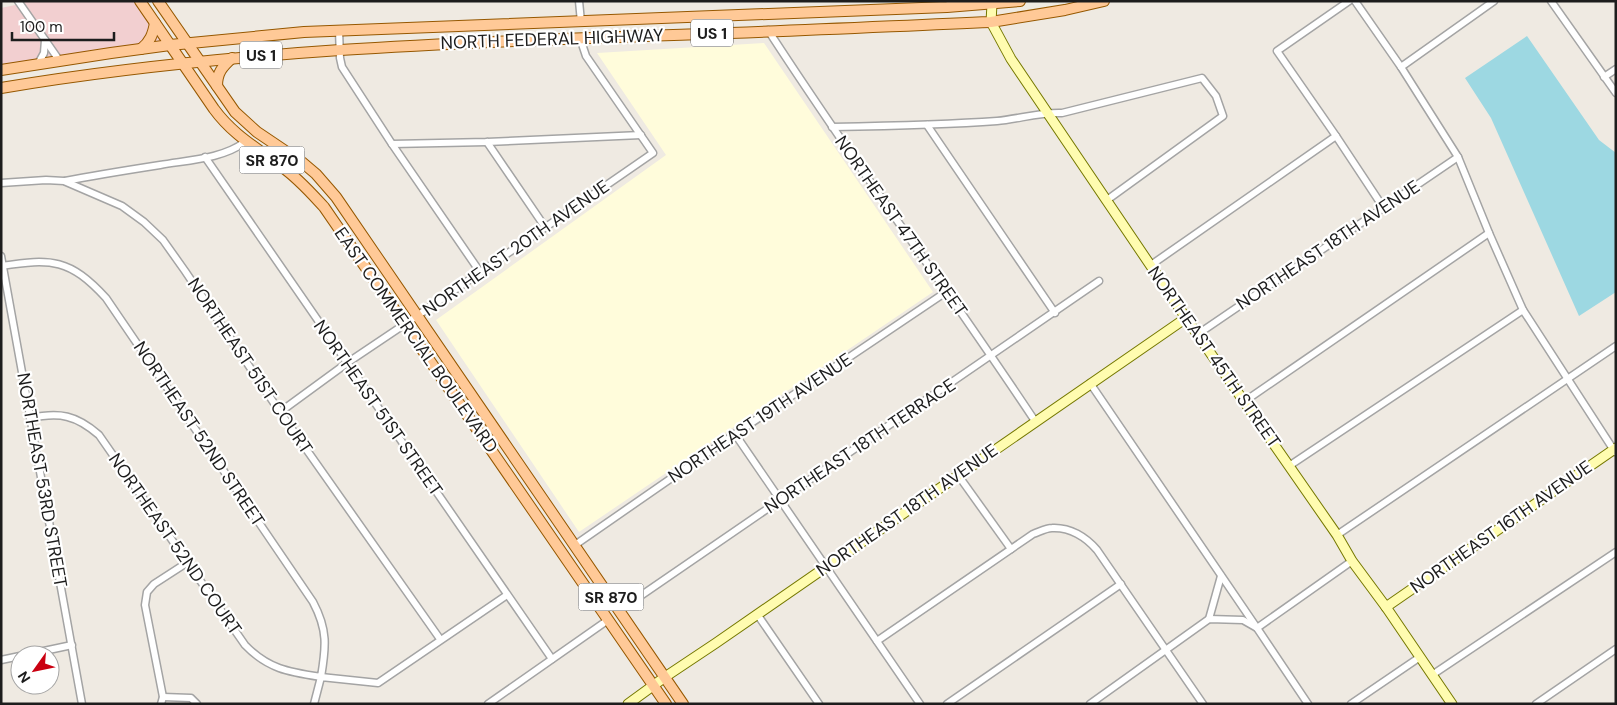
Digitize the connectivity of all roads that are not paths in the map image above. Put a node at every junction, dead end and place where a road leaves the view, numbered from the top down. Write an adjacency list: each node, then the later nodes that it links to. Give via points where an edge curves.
1 (18, 1): 23 (street)
2 (140, 1): 16 (main road, EAST COMMERCIAL BOULEVARD / SR 870)
3 (158, 1): 25 (main road, EAST COMMERCIAL BOULEVARD / SR 870)
4 (579, 1): 14 (street)
5 (1020, 1): 11 (main road, NORTH FEDERAL HIGHWAY / US 1)
6 (1104, 1): 15 (main road, NORTH FEDERAL HIGHWAY / US 1)
7 (1349, 1): 45 (street, via 1277,51)
8 (1355, 1): 34 (street)
9 (1494, 1): 34 (street)
10 (1551, 1): 37 (street)
11 (992, 4): 12 (main road, NORTH FEDERAL HIGHWAY / US 1); 15 (street)
12 (910, 5): 13 (main road, NORTH FEDERAL HIGHWAY / US 1); 18 (main road, via 901,19)
13 (611, 20): 14 (main road, NORTH FEDERAL HIGHWAY / US 1); 21 (main road)
14 (580, 22): 17 (main road, NORTH FEDERAL HIGHWAY / US 1); 22 (main road)
15 (990, 22): 18 (main road, NORTH FEDERAL HIGHWAY / US 1); 41 (street, NORTHEAST 45TH STREET)
16 (155, 23): 26 (main road, EAST COMMERCIAL BOULEVARD / SR 870); 27 (main road, via 154,32)
17 (479, 26): 19 (main road, NORTH FEDERAL HIGHWAY / US 1); 24 (main road)
18 (890, 26): 20 (main road, NORTH FEDERAL HIGHWAY / US 1)
19 (338, 30): 25 (main road, NORTH FEDERAL HIGHWAY / US 1); 28 (street)
20 (768, 30): 21 (main road, NORTH FEDERAL HIGHWAY / US 1); 43 (street, NORTHEAST 47TH STREET)
21 (580, 38): 22 (main road, NORTH FEDERAL HIGHWAY / US 1); 44 (street, via 586,56)
22 (547, 39): 24 (main road, NORTH FEDERAL HIGHWAY / US 1)
23 (45, 40): 30 (street); 33 (street, via 44,53)
24 (461, 42): 28 (main road, NORTH FEDERAL HIGHWAY / US 1)
25 (188, 44): 26 (main road, NORTH FEDERAL HIGHWAY / US 1); 31 (main road, EAST COMMERCIAL BOULEVARD / SR 870)
26 (170, 45): 27 (main road, NORTH FEDERAL HIGHWAY / US 1); 32 (main road, EAST COMMERCIAL BOULEVARD / SR 870)
27 (142, 49): 30 (main road, NORTH FEDERAL HIGHWAY / US 1)
28 (339, 49): 29 (main road, NORTH FEDERAL HIGHWAY / US 1); 48 (street, via 342,67)
29 (233, 58): 31 (main road, NORTH FEDERAL HIGHWAY / US 1); 38 (main road, via 220,71)
30 (59, 60): 33 (main road, NORTH FEDERAL HIGHWAY / US 1)
31 (200, 61): 32 (main road, NORTH FEDERAL HIGHWAY / US 1); 38 (main road, EAST COMMERCIAL BOULEVARD / SR 870)
32 (183, 63): 39 (main road, NORTH FEDERAL HIGHWAY / US 1); 46 (main road, EAST COMMERCIAL BOULEVARD / SR 870, via 220,117)
33 (38, 64): 36 (main road, NORTH FEDERAL HIGHWAY / US 1)
34 (1401, 67): 49 (street)
35 (1616, 69): 37 (street)
36 (1, 70)
37 (1604, 77): 40 (street)
38 (217, 86): 65 (main road, EAST COMMERCIAL BOULEVARD / SR 870, via 235,112 257,132 304,163 327,185)
39 (1, 88)
40 (1616, 93)
41 (1046, 112): 42 (street, via 1009,120); 53 (street, NORTHEAST 45TH STREET); 53 (street, via 1062,112 1202,78 1216,96 1224,116)
42 (927, 125): 43 (street); 64 (street)
43 (832, 127): 62 (street, NORTHEAST 47TH STREET)
44 (641, 135): 47 (street); 55 (street, NORTHEAST 20TH AVENUE, via 653,153)
45 (1336, 136): 54 (street); 58 (street)
46 (246, 142): 50 (street, via 229,152); 67 (main road, EAST COMMERCIAL BOULEVARD / SR 870, via 283,168 324,207)
47 (487, 142): 48 (street); 55 (street)
48 (392, 144): 60 (street)
49 (1458, 156): 54 (street, NORTHEAST 18TH AVENUE); 56 (street)
50 (205, 157): 51 (street); 71 (street, NORTHEAST 51ST STREET)
51 (64, 181): 52 (street, NORTHEAST 51ST COURT); 75 (street, NORTHEAST 51ST COURT, via 122,206 163,240)
52 (1, 183)
53 (1106, 200): 58 (street, NORTHEAST 45TH STREET)
54 (1383, 207): 68 (street, NORTHEAST 18TH AVENUE)
55 (545, 227): 60 (street, NORTHEAST 20TH AVENUE)
56 (1489, 233): 63 (street); 74 (street)
57 (1, 256): 59 (street, NORTHEAST 53RD STREET)
58 (1151, 265): 66 (street, NORTHEAST 45TH STREET)
59 (2, 266): 76 (street, NORTHEAST 53RD STREET); 111 (street, NORTHEAST 52ND STREET, via 50,262 64,266 77,271 106,298 313,602 322,618 324,631)
60 (480, 272): 65 (street, NORTHEAST 20TH AVENUE)
61 (1099, 281): 64 (street, NORTHEAST 18TH TERRACE)
62 (946, 292): 70 (street, NORTHEAST 47TH STREET); 78 (street, NORTHEAST 19TH AVENUE)
63 (1524, 310): 72 (street); 81 (street)
64 (1055, 313): 70 (street, NORTHEAST 18TH TERRACE)
65 (417, 316): 67 (street, NORTHEAST 20TH AVENUE); 83 (main road, EAST COMMERCIAL BOULEVARD / SR 870)
66 (1186, 318): 68 (street, NORTHEAST 45TH STREET); 73 (street, NORTHEAST 18TH AVENUE)
67 (405, 324): 71 (street, NORTHEAST 20TH AVENUE); 80 (main road, EAST COMMERCIAL BOULEVARD / SR 870)
68 (1198, 334): 74 (street, NORTHEAST 45TH STREET)
69 (1616, 346): 72 (street)
70 (991, 355): 77 (street, NORTHEAST 47TH STREET); 84 (street, NORTHEAST 18TH TERRACE)
71 (347, 363): 75 (street, NORTHEAST 20TH AVENUE); 94 (street, NORTHEAST 51ST STREET)
72 (1567, 379): 79 (street); 85 (street)
73 (1090, 383): 77 (street, NORTHEAST 18TH AVENUE); 92 (street)
74 (1245, 401): 81 (street, NORTHEAST 45TH STREET)
75 (280, 412): 101 (street, NORTHEAST 51ST COURT)
76 (30, 418): 90 (street, NORTHEAST 52ND COURT, via 60,415 87,424 99,435); 103 (street, NORTHEAST 53RD STREET)
77 (1036, 421): 82 (street, NORTHEAST 18TH AVENUE)
78 (735, 434): 84 (street); 86 (street, NORTHEAST 19TH AVENUE)
79 (1615, 451): 95 (street, NORTHEAST 16TH AVENUE)
80 (500, 462): 83 (main road, via 515,474); 99 (main road, EAST COMMERCIAL BOULEVARD / SR 870)
81 (1290, 466): 85 (street, NORTHEAST 45TH STREET)
82 (958, 475): 87 (street); 91 (street, NORTHEAST 18TH AVENUE)
83 (527, 476): 86 (main road, EAST COMMERCIAL BOULEVARD / SR 870)
84 (780, 500): 91 (street); 96 (street, NORTHEAST 18TH TERRACE)
85 (1337, 535): 89 (street, NORTHEAST 45TH STREET)
86 (575, 545): 96 (main road, EAST COMMERCIAL BOULEVARD / SR 870)
87 (1011, 548): 93 (street, via 1033,534 1051,528 1067,529 1090,542); 102 (street)
88 (1616, 552): 109 (street)
89 (1352, 561): 95 (street, NORTHEAST 45TH STREET); 100 (street)
90 (188, 562): 111 (street, NORTHEAST 52ND COURT, via 255,656 279,668); 113 (street, via 154,584 147,592 144,605)
91 (826, 566): 97 (street, NORTHEAST 18TH AVENUE); 102 (street)
92 (1221, 576): 98 (street); 100 (street)
93 (1121, 584): 106 (street); 123 (street)
94 (508, 595): 101 (street); 108 (street, NORTHEAST 51ST STREET)
95 (1386, 607): 107 (street, NORTHEAST 45TH STREET)
96 (620, 610): 110 (main road, EAST COMMERCIAL BOULEVARD / SR 870)
97 (757, 614): 110 (street, NORTHEAST 18TH AVENUE); 121 (street)
98 (1209, 618): 100 (street, via 1243,620); 106 (street)
99 (608, 620): 108 (street); 112 (main road, EAST COMMERCIAL BOULEVARD / SR 870)
100 (1258, 628): 126 (street)
101 (440, 639): 111 (street, via 378,683)
102 (877, 641): 122 (street)
103 (72, 645): 104 (street); 114 (street, NORTHEAST 53RD STREET)
104 (60, 648)
105 (1616, 649): 129 (street)
106 (1166, 650): 124 (street); 125 (street)
107 (1420, 657): 109 (street, NORTHEAST 45TH STREET); 127 (street)
108 (552, 660): 117 (street)
109 (1432, 675): 128 (street, NORTHEAST 45TH STREET)
110 (665, 676): 112 (street, NORTHEAST 18TH AVENUE); 120 (main road, EAST COMMERCIAL BOULEVARD / SR 870)
111 (321, 678): 116 (street)
112 (653, 686): 118 (street, NORTHEAST 18TH AVENUE); 119 (main road, EAST COMMERCIAL BOULEVARD / SR 870)
113 (162, 700): 115 (street, via 192,698)
114 (82, 704)
115 (197, 704)
116 (314, 704)
117 (488, 704)
118 (628, 704)
119 (666, 704)
120 (683, 704)
121 (819, 704)
122 (920, 704)
123 (946, 704)
124 (1090, 704)
125 (1203, 704)
126 (1308, 704)
127 (1351, 704)
128 (1452, 704)
129 (1536, 704)

